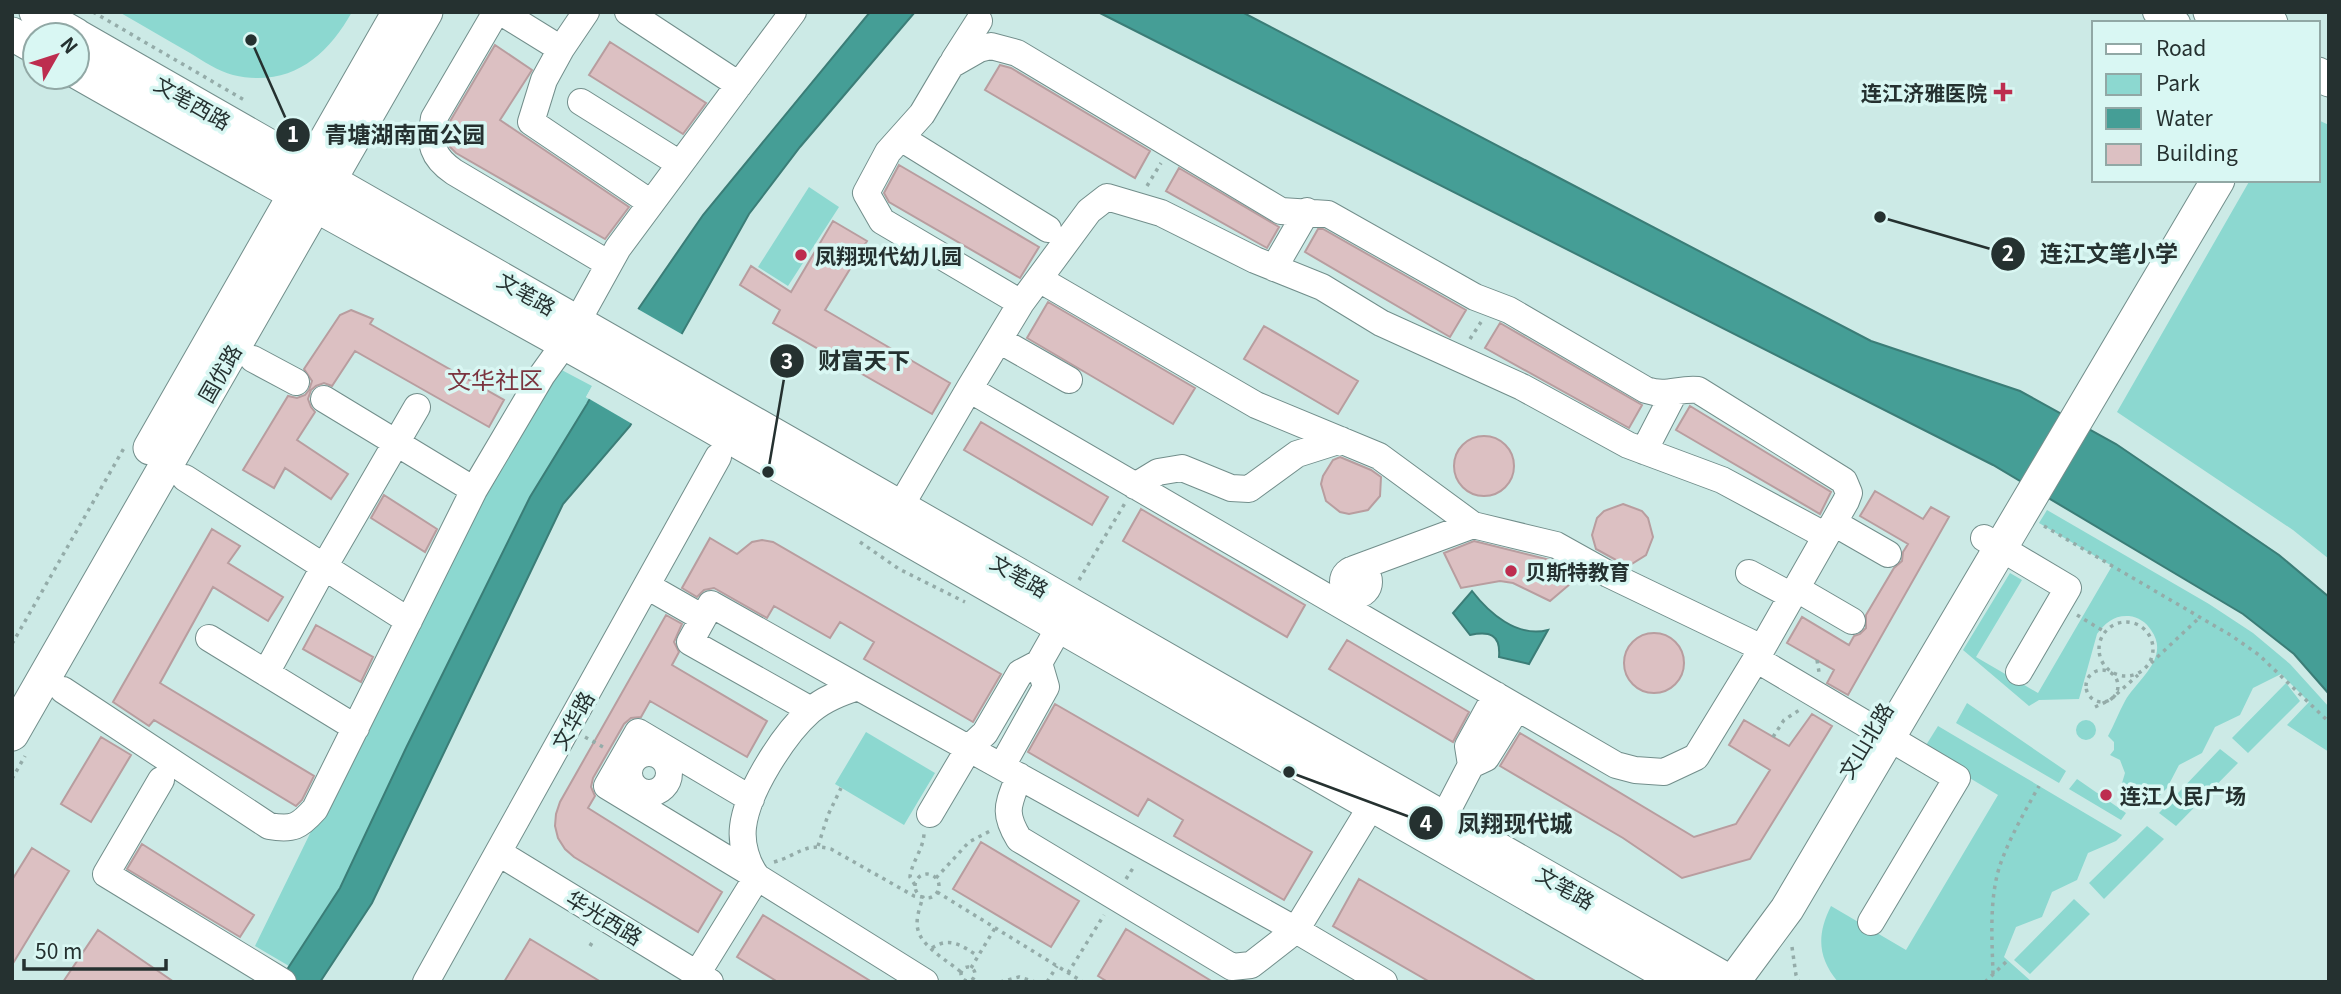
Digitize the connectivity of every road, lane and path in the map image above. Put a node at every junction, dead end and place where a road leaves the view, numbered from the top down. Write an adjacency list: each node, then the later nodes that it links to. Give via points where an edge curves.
1 (36, 12): 10 (main road, 文笔西路)
2 (93, 12): 18 (path)
3 (399, 12): 25 (main road, 国优路)
4 (426, 12): 25 (main road, 国优路)
5 (499, 12): 14 (street); 30 (street, via 433,118 430,137 435,151 441,163 454,172)
6 (586, 12): 14 (street)
7 (628, 12): 17 (street)
8 (2156, 12): 12 (street)
9 (788, 14): 17 (street)
10 (52, 21)
11 (979, 21): 15 (street)
12 (2173, 21)
13 (91, 45): 25 (main road, 文笔西路)
14 (561, 49): 26 (street, via 544,80 531,122)
15 (951, 65): 20 (street, via 922,114); 21 (street, via 979,49 1004,48)
16 (91, 80): 25 (main road, 文笔西路, via 236,163)
17 (739, 85): 22 (street)
18 (246, 101)
19 (580, 102): 22 (street)
20 (901, 138): 29 (street); 33 (street, via 866,188 882,221)
21 (1171, 146): 27 (path); 28 (street, via 1281,211)
22 (680, 164): 26 (street)
23 (2194, 182): 41 (main road)
24 (2217, 182): 41 (main road)
25 (312, 187): 35 (main road, 文笔路); 80 (main road, 国优路); 89 (main road, 国优路)
26 (651, 203): 30 (street)
27 (1136, 205): 31 (street, via 1161,212); 32 (street, via 1107,197 1089,211)
28 (1307, 211): 31 (street); 34 (street, via 1328,214)
29 (1048, 229)
30 (609, 264): 35 (street)
31 (1274, 268): 37 (street, via 1322,287 1381,323)
32 (1039, 279): 33 (street); 47 (street, via 1256,405)
33 (1021, 303): 36 (street)
34 (1491, 305): 37 (path); 44 (street, via 1509,310 1646,390)
35 (571, 332): 39 (main road, 文笔路); 53 (street)
36 (999, 340): 40 (street); 43 (street)
37 (1459, 358): 49 (street)
38 (253, 359): 42 (street)
39 (632, 375): 54 (main road, 文笔路); 66 (main road, 文笔路, via 798,489)
40 (1069, 380)
41 (2089, 381): 55 (main road, 文山北路)
42 (296, 382)
43 (969, 389): 52 (street); 54 (street)
44 (1674, 393): 49 (street); 57 (street, via 1698,390 1844,481 1849,493)
45 (324, 399): 48 (street)
46 (417, 407): 48 (street)
47 (1341, 440): 52 (street, via 1297,454 1249,489 1231,488 1182,468 1158,472); 56 (street, via 1379,456)
48 (395, 442): 53 (street); 60 (street)
49 (1644, 451): 57 (street, via 1722,480)
50 (718, 457): 62 (street, 文华路)
51 (185, 478): 60 (street)
52 (1135, 486): 63 (street); 66 (path)
53 (474, 490): 69 (street)
54 (900, 507): 66 (main road, 文笔路)
55 (2022, 513): 58 (main road, 文山北路); 67 (path)
56 (1473, 525): 63 (street); 73 (street, via 1556,545)
57 (1830, 530): 59 (street); 64 (street)
58 (1992, 543): 65 (street, via 2068,588); 88 (main road, 文山北路)
59 (1888, 554)
60 (324, 566): 69 (street); 77 (street)
61 (1749, 573): 64 (street)
62 (647, 586): 68 (street); 103 (street, 文华路)
63 (1349, 590): 83 (street)
64 (1794, 592): 70 (street); 73 (street)
65 (2059, 604): 71 (path); 76 (street)
66 (1063, 614): 74 (street); 98 (main road, 文笔路, via 1214,727); 99 (main road, 文笔路)
67 (2200, 617): 75 (path); 86 (path, via 2259,654)
68 (703, 618): 79 (street, via 710,604); 85 (street, via 690,642)
69 (409, 621): 87 (street)
70 (1852, 621)
71 (2105, 632): 75 (path, via 2129,622 2144,629 2153,644 2151,662); 78 (path, via 2098,649)
72 (209, 638): 77 (street)
73 (1759, 654): 83 (street, via 1696,757 1664,772 1616,765); 88 (street)
74 (1039, 663): 90 (street, via 1020,673 985,733); 92 (street, via 1046,687)
75 (2145, 669): 78 (path, via 2129,677); 82 (path)
76 (2019, 672)
77 (266, 673): 87 (street)
78 (2111, 673): 82 (path, via 2118,686); 82 (path, via 2101,669 2091,673 2085,688 2095,701)
79 (858, 687): 85 (street); 90 (street)
80 (12, 690)
81 (63, 690): 87 (street, via 269,826 288,829 304,822 316,809)
82 (2110, 700): 84 (path)
83 (1506, 701): 99 (street, via 1468,746 1471,765)
84 (2095, 708)
85 (811, 710): 97 (street, via 782,740)
86 (2329, 722)
87 (356, 729)
88 (1880, 732): 109 (street, via 1957,778); 132 (main road, 文山北路, via 1770,899)
89 (12, 734)
90 (969, 748): 92 (street); 101 (street)
91 (661, 751): 96 (street, via 669,773 664,786); 96 (street, via 638,732 626,762 607,786); 97 (street)
92 (1011, 771): 100 (street); 111 (street)
93 (161, 780): 120 (street, via 106,874)
94 (2039, 786): 118 (path, via 2000,866 1992,917)
95 (841, 788): 102 (path)
96 (635, 796): 104 (street)
97 (751, 799): 104 (street, via 743,827)
98 (1372, 805): 111 (street); 131 (main road, 文笔路)
99 (1444, 817): 132 (main road, 文笔路)
100 (1009, 822): 105 (path, via 969,842); 111 (street, via 1019,839 1232,967 1251,965)
101 (927, 824): 106 (path, via 923,845 911,867)
102 (818, 846): 104 (path, via 805,847); 108 (path)
103 (499, 853): 119 (street, 华光西路); 124 (street, 文华路)
104 (752, 871): 119 (street); 125 (street)
105 (936, 878): 106 (path, via 922,875); 107 (path)
106 (915, 885): 108 (path)
107 (937, 892): 108 (path); 110 (path)
108 (923, 897): 112 (path, via 918,931)
109 (1871, 922)
110 (996, 928): 113 (path); 115 (path)
111 (1296, 930): 130 (street)
112 (932, 948): 113 (path, via 954,941); 117 (path)
113 (978, 956): 116 (path)
114 (2008, 960): 118 (path)
115 (1057, 966): 123 (path); 129 (path)
116 (971, 968): 117 (path); 122 (path)
117 (961, 972): 121 (path)
118 (1993, 974): 133 (path)
119 (704, 978)
120 (279, 979)
121 (962, 979): 122 (path); 126 (path)
122 (974, 981)
123 (1079, 981)
124 (426, 982)
125 (925, 982)
126 (957, 982)
127 (1000, 982): 128 (path, via 1019,977)
128 (1035, 982)
129 (1047, 982)
130 (1384, 982)
131 (1681, 982)
132 (1731, 982)
133 (1985, 982)

